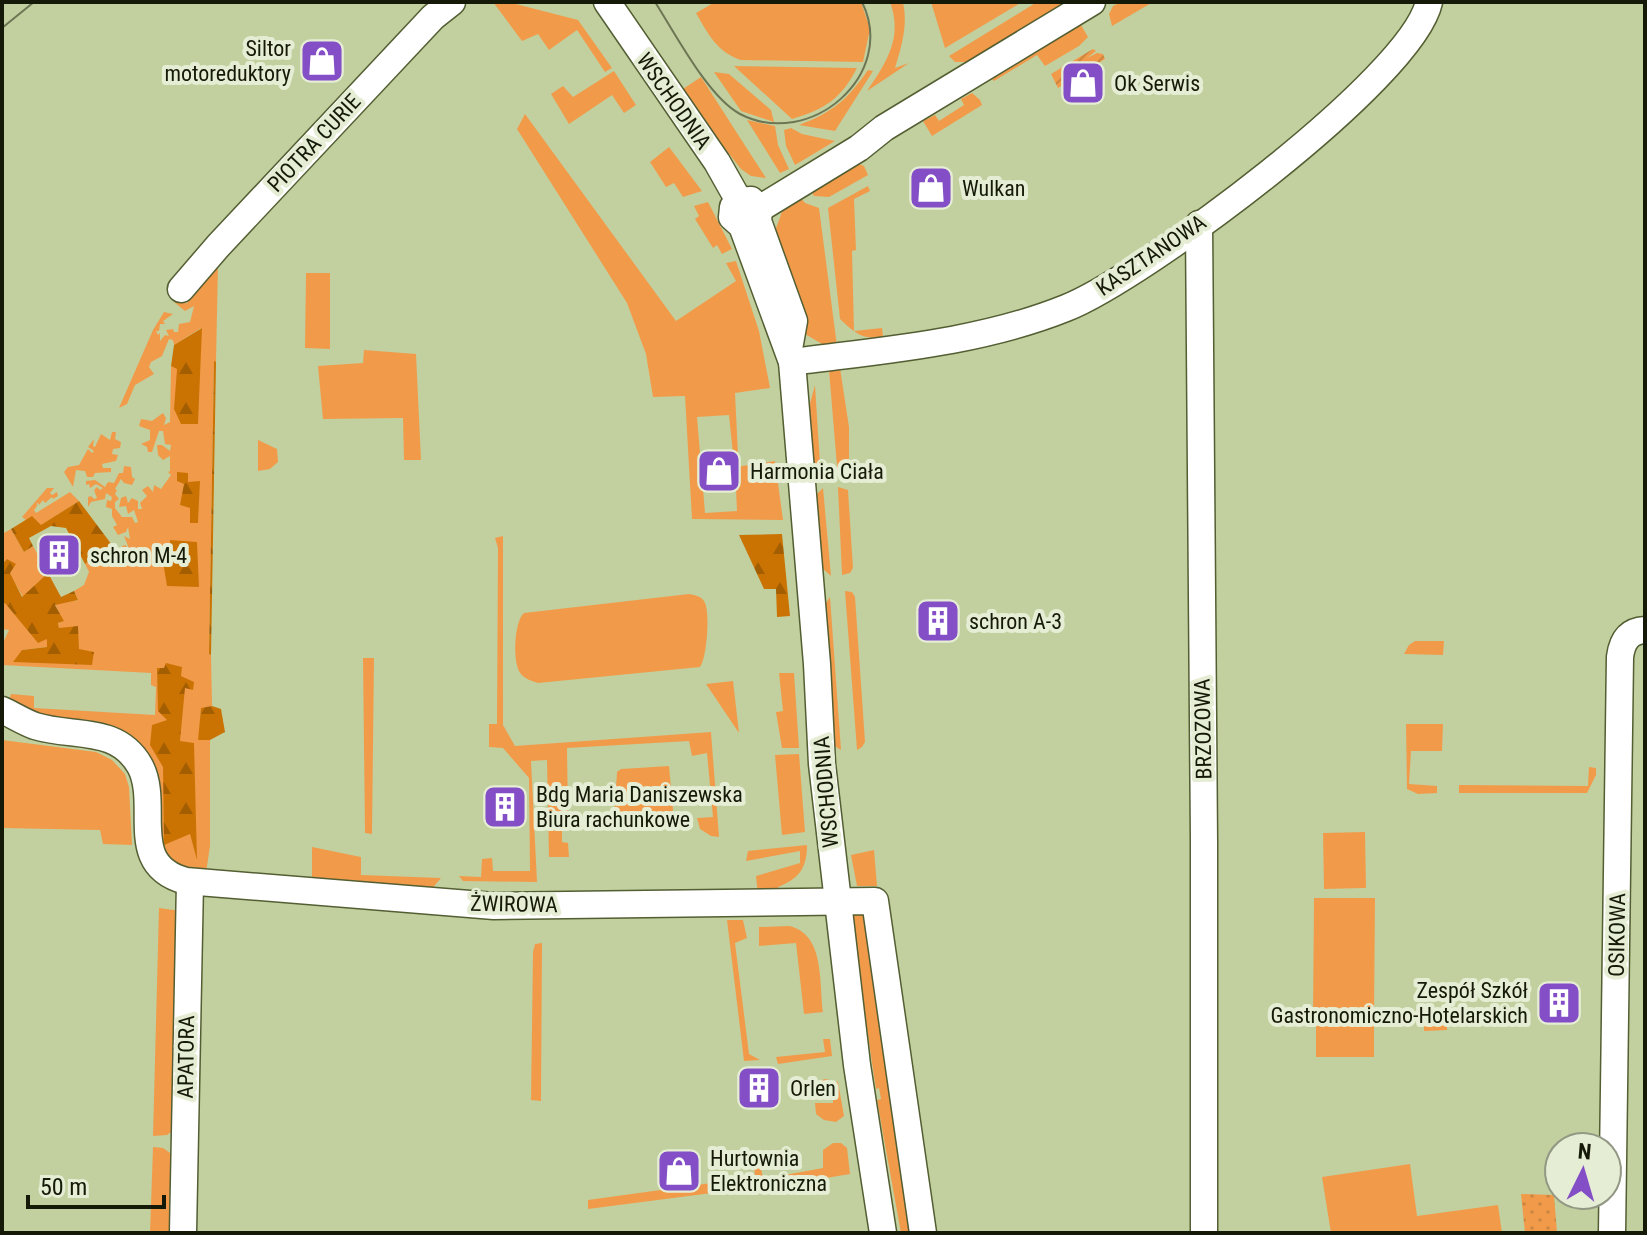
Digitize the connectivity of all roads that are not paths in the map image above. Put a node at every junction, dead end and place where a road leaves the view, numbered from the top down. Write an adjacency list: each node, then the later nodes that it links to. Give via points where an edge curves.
1 (452, 2): 7 (street, PIOTRA CURIE)
2 (607, 2): 5 (street, WSCHODNIA)
3 (1092, 2): 5 (street)
4 (1429, 2): 6 (street, KASZTANOWA, via 1415,32 1362,93)
5 (749, 211): 8 (street, WSCHODNIA, via 794,321)
6 (1199, 224): 8 (street, KASZTANOWA, via 1123,277 1040,317 960,338); 16 (street, BRZOZOWA)
7 (181, 289)
8 (790, 355): 12 (street, WSCHODNIA)
9 (1636, 634): 17 (street, OSIKOWA, via 1621,648 1619,676)
10 (2, 710): 11 (street, via 37,727 107,737 129,752 146,785 152,855 169,874)
11 (190, 882): 12 (street, ŻWIROWA, via 494,906); 13 (street, APATORA)
12 (838, 902): 14 (street, WSCHODNIA); 15 (street, ŻWIROWA, via 875,901)
13 (183, 1233)
14 (883, 1233)
15 (923, 1233)
16 (1204, 1233)
17 (1612, 1233)

